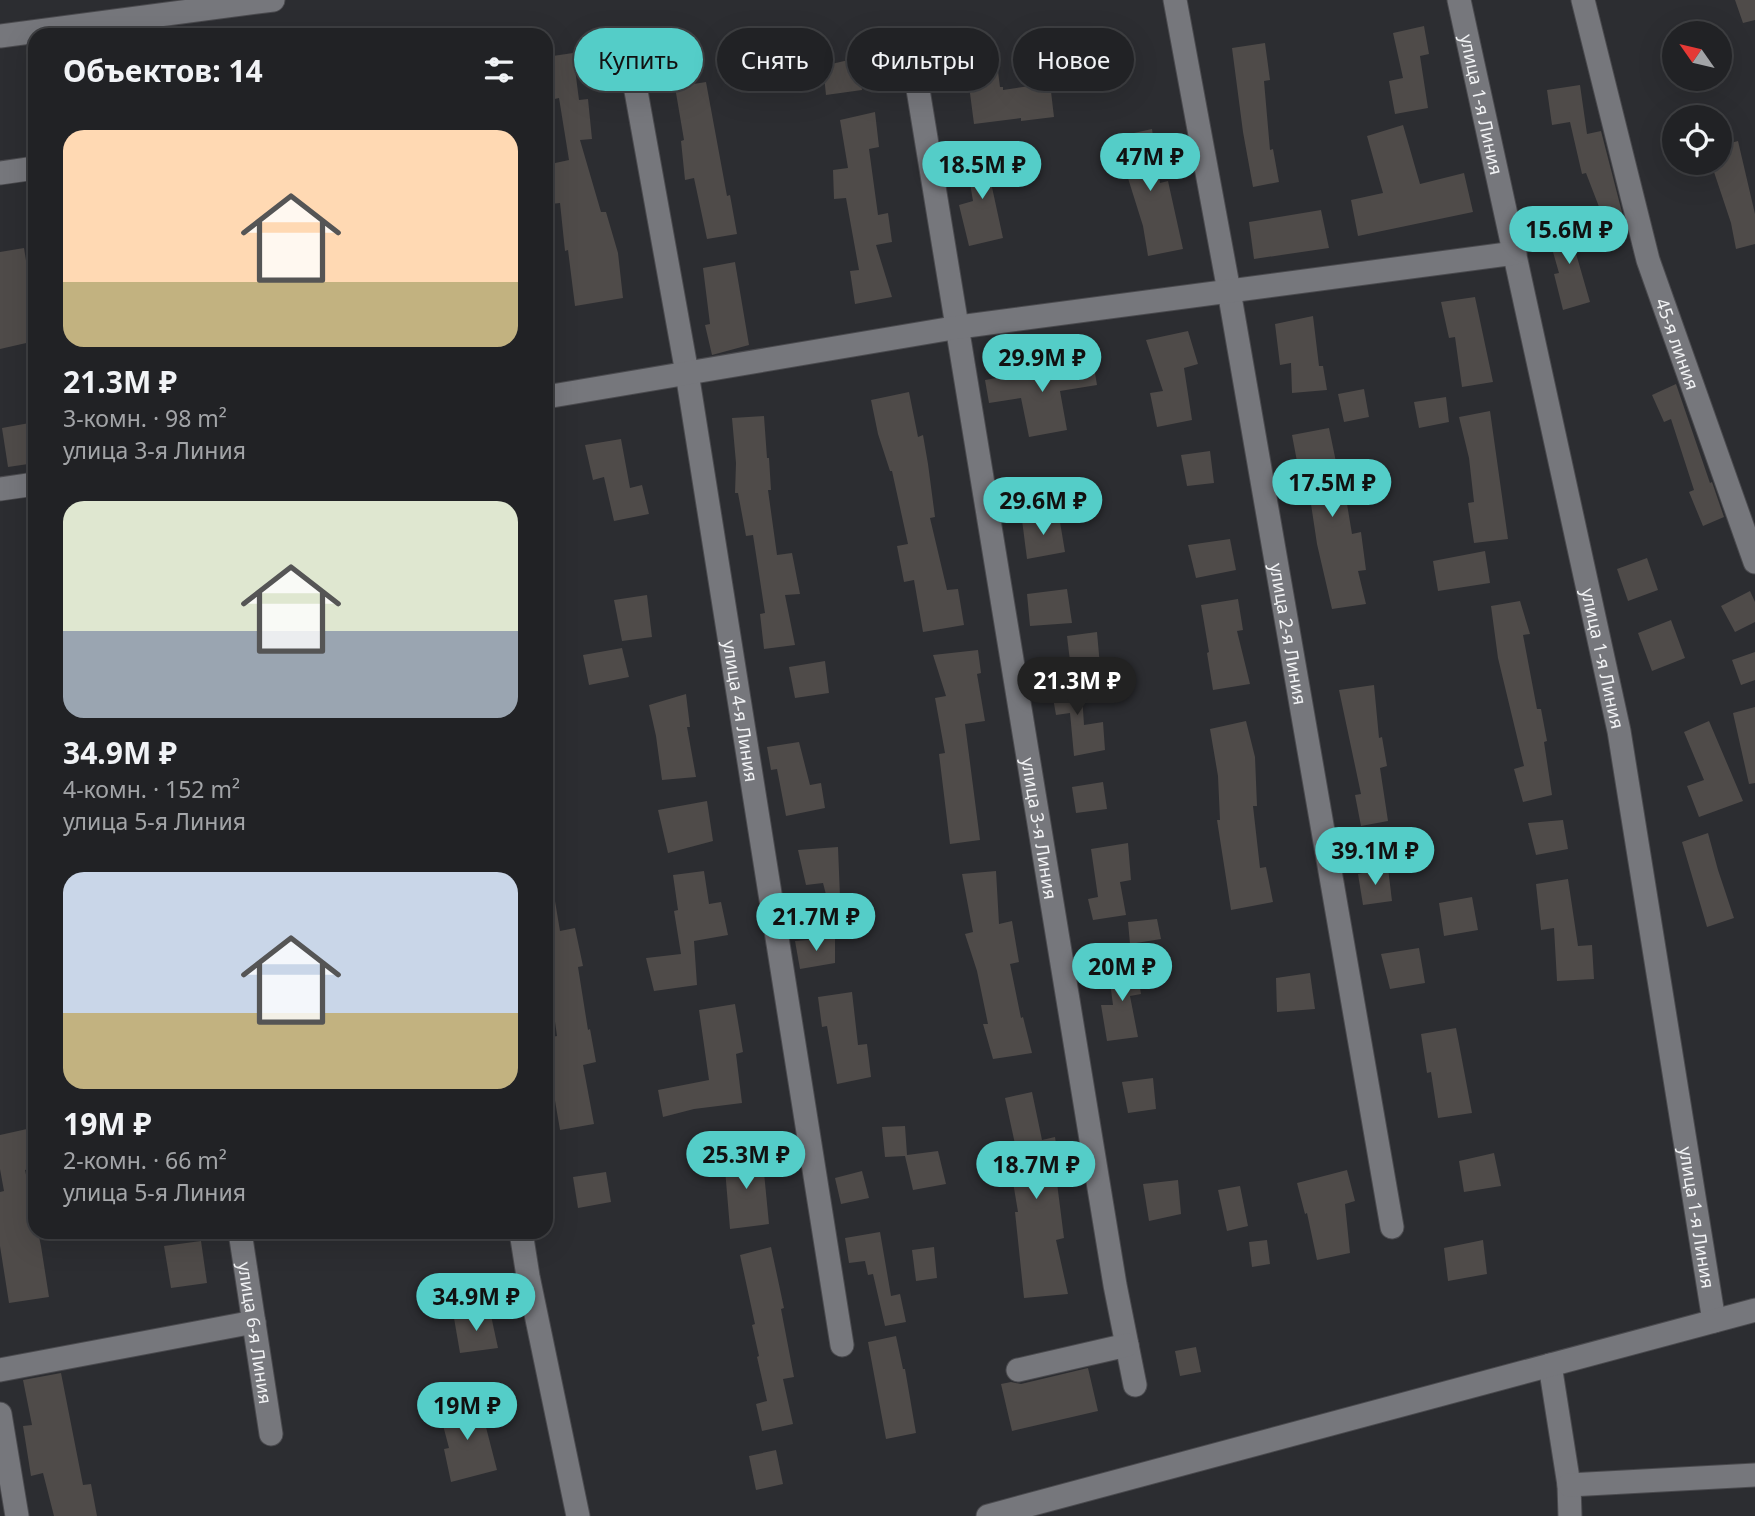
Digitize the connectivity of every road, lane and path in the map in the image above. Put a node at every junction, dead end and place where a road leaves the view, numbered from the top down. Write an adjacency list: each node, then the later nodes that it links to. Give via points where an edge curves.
1 (273, 0): 5 (street)
2 (1175, 0): 13 (street, улица 2-я Линия)
3 (1459, 0): 12 (street, улица 1-я Линия)
4 (1583, 0): 19 (street, 45-я линия, via 1648,260)
5 (61, 28)
6 (28, 32): 7 (street)
7 (0, 36)
8 (636, 91): 15 (street, улица 4-я Линия)
9 (919, 91): 14 (street, улица 3-я Линия)
10 (28, 169): 11 (street)
11 (0, 173)
12 (1515, 253): 13 (street); 24 (street, улица 1-я Линия, via 1619,731)
13 (1229, 291): 14 (street); 20 (street, улица 2-я Линия)
14 (959, 327): 15 (street); 27 (street, улица 3-я Линия)
15 (687, 373): 16 (street); 26 (street, улица 4-я Линия)
16 (553, 396)
17 (28, 485): 18 (street)
18 (0, 489)
19 (1755, 562)
20 (1392, 1227)
21 (241, 1239): 25 (street, улица 6-я Линия)
22 (522, 1239): 37 (street)
23 (1755, 1310): 24 (street)
24 (1714, 1321): 28 (street)
25 (254, 1322): 29 (street); 33 (street, улица 6-я Линия)
26 (842, 1345)
27 (1127, 1345): 30 (street); 31 (street, улица 3-я Линия)
28 (1550, 1365): 35 (street); 38 (street)
29 (0, 1370)
30 (1018, 1370)
31 (1135, 1385)
32 (0, 1414): 36 (street)
33 (271, 1434)
34 (1755, 1475): 35 (street)
35 (1569, 1485): 39 (street)
36 (17, 1516)
37 (578, 1516)
38 (988, 1516)
39 (1570, 1516)

